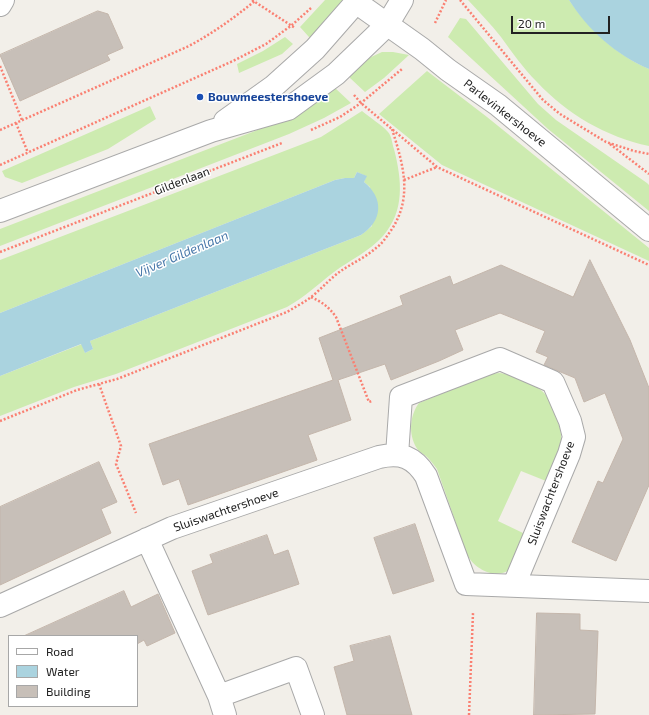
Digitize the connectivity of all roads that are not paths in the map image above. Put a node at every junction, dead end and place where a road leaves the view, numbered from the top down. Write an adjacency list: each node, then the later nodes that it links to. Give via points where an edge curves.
1 (3, 0): 4 (street)
2 (402, 0): 5 (street)
3 (358, 1): 5 (street, Parlevinkershoeve); 6 (street, via 314,49 274,86)
4 (0, 5)
5 (388, 25): 6 (street, via 336,74 288,109); 8 (street, Parlevinkershoeve, via 498,105)
6 (211, 131): 7 (street)
7 (0, 212)
8 (649, 230)
9 (397, 454): 10 (street, Sluiswachtershoeve, via 365,462 172,528); 11 (street, via 420,466 426,476 466,584); 11 (street, Sluiswachtershoeve, via 401,397 500,359 553,382 570,421 574,438)
10 (147, 539): 13 (street, Sluiswachtershoeve); 14 (street)
11 (514, 585): 12 (street)
12 (649, 591)
13 (0, 606)
14 (222, 706): 15 (street, via 296,668)
15 (313, 715)

